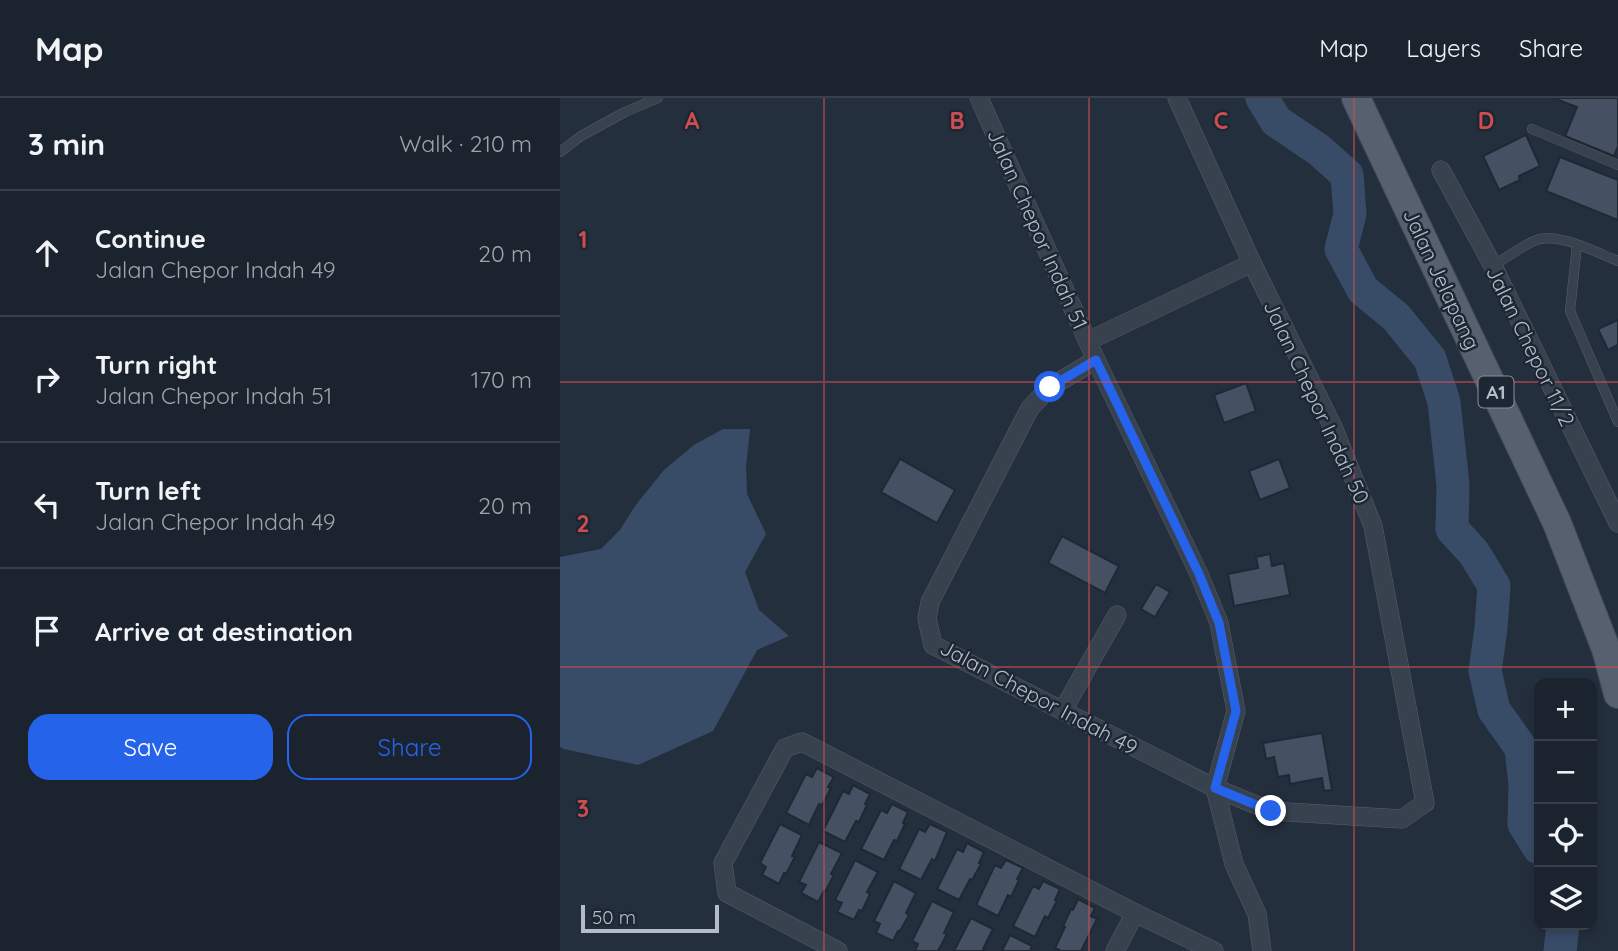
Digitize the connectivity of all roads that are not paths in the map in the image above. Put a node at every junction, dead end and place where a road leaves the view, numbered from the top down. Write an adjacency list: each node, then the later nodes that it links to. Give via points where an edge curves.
1 (659, 98): 7 (lane, via 581,136)
2 (979, 98): 14 (street, Jalan Chepor Indah 51)
3 (1177, 98): 12 (street, Jalan Chepor Indah 50)
4 (1356, 98): 20 (main road, Jalan Jelapang / A1, via 1557,523 1606,649)
5 (1367, 98): 19 (main road, Jalan Jelapang / A1, via 1563,514)
6 (1532, 129): 8 (lane)
7 (560, 152)
8 (1618, 165)
9 (1441, 170): 13 (street, Jalan Chepor 11/2)
10 (1577, 245): 11 (lane); 13 (lane, via 1539,239); 16 (lane, via 1570,311)
11 (1618, 261)
12 (1252, 263): 14 (street); 23 (street, Jalan Chepor Indah 50, via 1333,427 1373,526)
13 (1493, 266): 17 (street, Jalan Chepor 11/2)
14 (1088, 341): 15 (street, Jalan Chepor Indah 51)
15 (1096, 360): 21 (street, Jalan Chepor Indah 49, via 1050,387 1030,408 930,601 927,619 933,645); 22 (street, Jalan Chepor Indah 51, via 1219,623 1236,711)
16 (1618, 422)
17 (1616, 514)
18 (1117, 615): 21 (street)
19 (1618, 661)
20 (1618, 694)
21 (1063, 710): 22 (street, Jalan Chepor Indah 49)
22 (1215, 788): 23 (street, Jalan Chepor Indah 49, via 1271,811 1402,819); 28 (street, Jalan Chepor Indah 51, via 1234,864 1256,914)
23 (1425, 803)
24 (1135, 913): 25 (street, via 802,742 785,748 723,863 727,893); 26 (street); 27 (street)
25 (838, 951)
26 (1115, 951)
27 (1214, 951)
28 (1262, 951)

